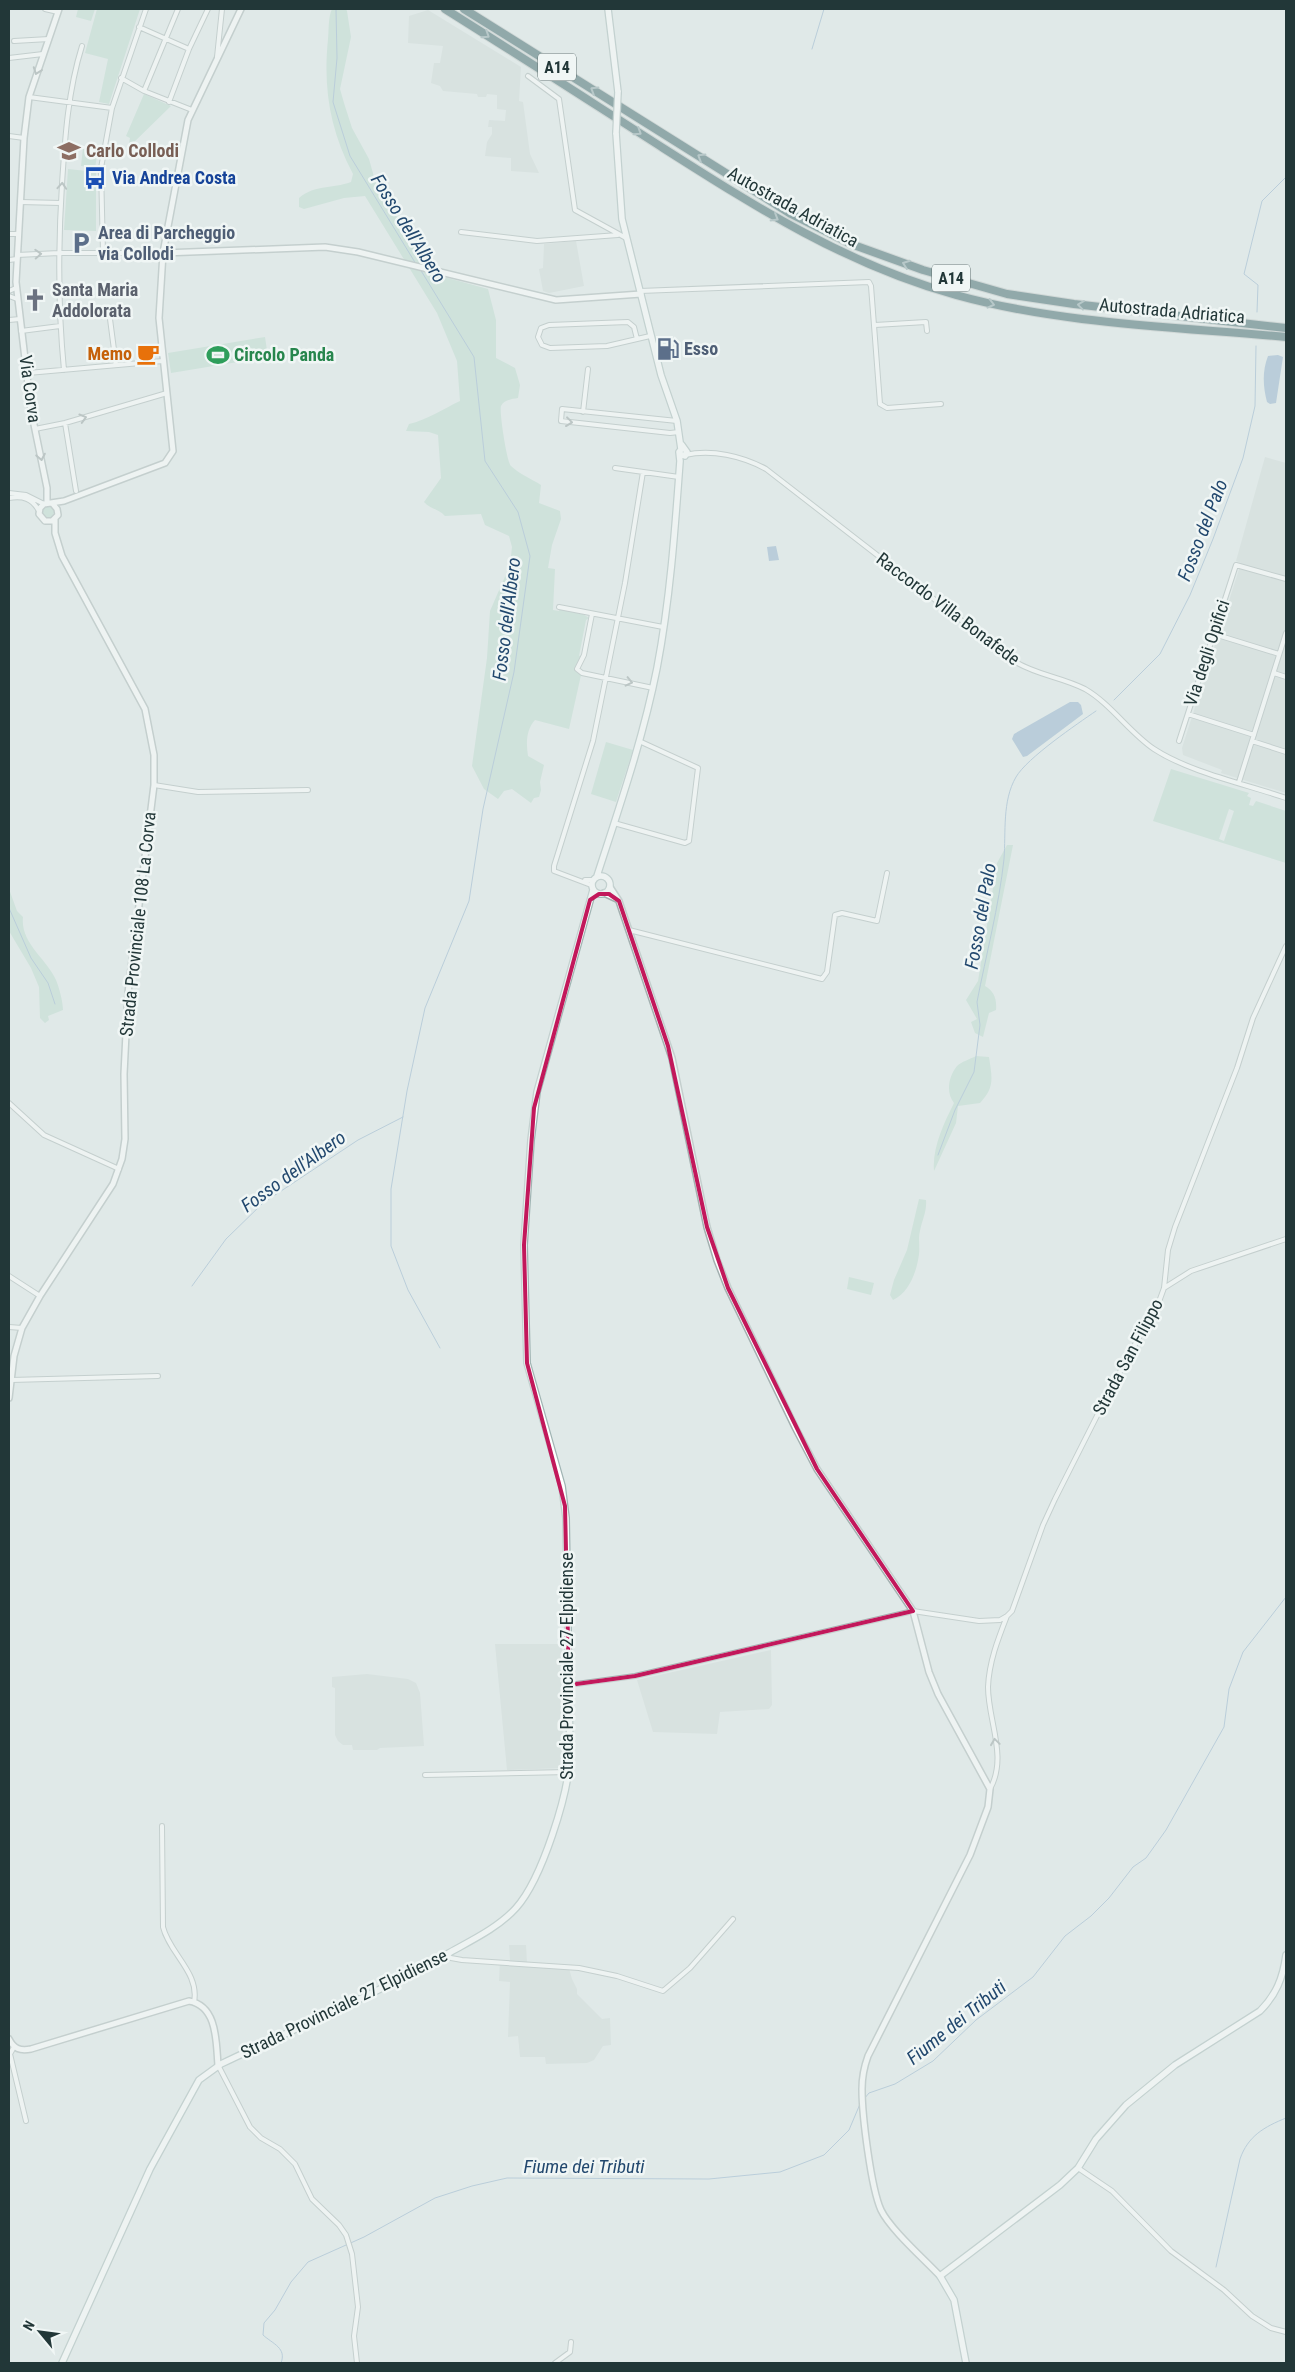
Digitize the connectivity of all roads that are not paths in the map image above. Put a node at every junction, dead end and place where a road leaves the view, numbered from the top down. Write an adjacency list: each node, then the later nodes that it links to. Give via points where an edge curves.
1 (45, 9): 10 (street)
2 (146, 9): 11 (street)
3 (178, 9): 12 (street)
4 (208, 9): 16 (street)
5 (222, 9): 18 (street)
6 (241, 9): 18 (street)
7 (445, 9): 55 (highway, Autostrada Adriatica / A14, one-way to 55, via 757,207 816,241 879,270 956,295 1028,311)
8 (464, 9): 51 (highway, Autostrada Adriatica / A14, one-way to 8, via 1007,294 922,270 851,244 791,214)
9 (608, 9): 35 (main road, Strada Provinciale 27 Elpidiense, bridge, via 618,92 616,133)
10 (59, 10): 13 (street, Via Corva)
11 (139, 27): 12 (street); 21 (street)
12 (166, 38): 16 (street); 22 (street)
13 (50, 39): 14 (street); 17 (street, Via Corva)
14 (14, 42)
15 (82, 46): 24 (street)
16 (190, 49): 25 (street)
17 (43, 54): 19 (street); 23 (street, Via Corva, one-way to 23)
18 (218, 57): 27 (street)
19 (9, 58)
20 (528, 76): 35 (street, via 559,99 575,210)
21 (121, 78): 22 (street); 26 (street)
22 (144, 91): 25 (street)
23 (29, 97): 24 (street); 29 (street, Via Corva)
24 (68, 102): 26 (street); 31 (street, one-way to 24)
25 (169, 102): 27 (street)
26 (112, 108): 36 (street, via 101,168)
27 (192, 110): 38 (street, via 185,130)
28 (9, 136): 29 (street)
29 (24, 138): 30 (street, Via Corva)
30 (20, 202): 31 (street); 34 (street, Via Corva)
31 (61, 203): 37 (street)
32 (461, 232): 35 (street, via 536,241)
33 (9, 234): 34 (street)
34 (17, 234): 39 (street, Via Corva)
35 (622, 236): 43 (main road, Strada Provinciale 27 Elpidiense)
36 (103, 252): 37 (street); 38 (street)
37 (58, 253): 39 (street, one-way to 37); 50 (street)
38 (164, 253): 43 (street, via 325,247 358,252 556,300); 57 (street, via 159,314)
39 (17, 257): 40 (street); 41 (street, Via Corva)
40 (9, 260)
41 (16, 288): 42 (street); 45 (street, Via Corva)
42 (9, 290)
43 (640, 292): 49 (street, via 867,282 871,286); 54 (main road, Strada Provinciale 27 Elpidiense)
44 (9, 296): 45 (street)
45 (17, 299): 46 (street, Via Corva)
46 (20, 319): 48 (street); 52 (street, Via Corva)
47 (110, 319): 58 (street)
48 (9, 320)
49 (875, 325): 53 (street, via 926,322); 63 (street, via 882,406)
50 (60, 326): 52 (street); 60 (street)
51 (1286, 328)
52 (21, 331): 61 (street, Via Corva)
53 (926, 331)
54 (650, 336): 56 (street); 66 (main road, Strada Provinciale 27 Elpidiense)
55 (1286, 337)
56 (637, 339): 56 (street, via 607,346 550,348 542,345 538,337 541,328 549,324 628,322 634,327)
57 (163, 361): 58 (street); 62 (street)
58 (116, 365): 60 (street)
59 (588, 369): 64 (street)
60 (64, 370): 61 (street)
61 (28, 373): 69 (street, Via Corva)
62 (167, 393): 67 (street, one-way to 62); 78 (street, via 174,445 172,456 165,463)
63 (941, 404)
64 (583, 412): 65 (street); 68 (street, one-way to 68, via 562,409 561,421)
65 (619, 416): 66 (street); 68 (street)
66 (677, 421): 70 (main road, Strada Provinciale 27 Elpidiense)
67 (65, 423): 69 (street); 75 (street)
68 (618, 428): 70 (street)
69 (35, 429): 79 (street, Via Corva, one-way to 79)
70 (679, 432): 71 (main road, Strada Provinciale 27 Elpidiense)
71 (682, 451): 74 (main road, Strada Provinciale 27 Elpidiense); 103 (street, Raccordo Villa Bonafede, via 746,459 766,469 1013,661 1086,690 1152,747 1172,759)
72 (615, 468): 73 (street)
73 (643, 472): 74 (street); 88 (street)
74 (679, 477): 89 (main road, Strada Provinciale 27 Elpidiense, via 673,558)
75 (76, 491)
76 (9, 493): 79 (street)
77 (9, 498): 81 (street, via 27,498)
78 (64, 501): 79 (street); 80 (street)
79 (47, 503): 80 (street); 81 (street)
80 (58, 509): 82 (street)
81 (39, 511): 83 (street, via 40,517)
82 (54, 520): 83 (street); 84 (street, Strada Provinciale 108 La Corva)
83 (48, 522): 84 (street, Strada Provinciale 108 La Corva)
84 (55, 532): 104 (street, Strada Provinciale 108 La Corva, via 71,575 145,709 154,755)
85 (1286, 579): 91 (street, Via degli Opifici, via 1236,565)
86 (559, 607): 87 (street)
87 (592, 614): 88 (street); 94 (street, via 584,655 577,669)
88 (618, 619): 89 (street); 94 (street)
89 (663, 627): 96 (main road, Strada Provinciale 27 Elpidiense)
90 (1286, 632): 92 (street)
91 (1214, 634): 92 (street); 97 (street, Via degli Opifici)
92 (1280, 654): 93 (street)
93 (1274, 673): 95 (street); 98 (street)
94 (606, 677): 96 (street, one-way to 96); 111 (street, via 594,741 554,869 560,874)
95 (1286, 677)
96 (652, 688): 99 (main road, Strada Provinciale 27 Elpidiense)
97 (1188, 714): 98 (street); 100 (street, Via degli Opifici)
98 (1254, 735): 101 (street)
99 (639, 741): 107 (main road, Strada Provinciale 27 Elpidiense); 107 (street, via 698,768 689,841 685,843)
100 (1179, 741)
101 (1252, 741): 102 (street); 103 (street)
102 (1286, 752)
103 (1239, 782): 106 (street, Raccordo Villa Bonafede)
104 (154, 785): 105 (street, via 198,792); 119 (street, Strada Provinciale 108 La Corva, via 128,993 125,1139)
105 (308, 790)
106 (1286, 798)
107 (614, 823): 108 (main road, Strada Provinciale 27 Elpidiense)
108 (604, 856): 110 (main road, Strada Provinciale 27 Elpidiense); 111 (main road, Strada Provinciale 27 Elpidiense)
109 (887, 873): 116 (street, via 877,921 840,913 834,917 827,972 822,979)
110 (607, 878): 111 (main road); 112 (main road, Strada Provinciale 27 Elpidiense)
111 (594, 883): 113 (main road); 114 (main road, Strada Provinciale 27 Elpidiense)
112 (610, 887): 113 (main road); 115 (street)
113 (602, 894): 114 (main road); 115 (street)
114 (590, 900): 131 (main road, Strada Provinciale 27 Elpidiense, via 536,1100 524,1245 527,1363 565,1506)
115 (619, 901): 116 (street)
116 (629, 930): 129 (street, via 672,1058 707,1227 722,1274 817,1468)
117 (1286, 946): 122 (street, Strada San Filippo, via 1253,1018 1237,1068 1174,1227)
118 (9, 1103): 119 (street, via 44,1135)
119 (120, 1169): 123 (street, Strada Provinciale 108 La Corva)
120 (1286, 1239): 122 (street, via 1190,1271)
121 (9, 1276): 123 (street)
122 (1164, 1288): 130 (street, Strada San Filippo, via 1055,1499 1012,1611)
123 (40, 1296): 125 (street, Strada Provinciale 108 La Corva)
124 (9, 1327): 125 (street)
125 (22, 1328): 127 (street, Strada Provinciale 108 La Corva)
126 (158, 1376): 127 (street)
127 (11, 1380): 128 (street, Strada Provinciale 108 La Corva)
128 (9, 1398)
129 (913, 1611): 130 (street, via 979,1621 1000,1620); 131 (street, via 635,1676); 134 (street, via 938,1694)
130 (1007, 1616): 134 (street, Strada San Filippo, one-way to 130, via 997,1773 998,1758 988,1684 994,1653)
131 (569, 1685): 132 (main road, Strada Provinciale 27 Elpidiense)
132 (570, 1772): 133 (street); 137 (main road, Strada Provinciale 27 Elpidiense, via 561,1810 528,1891 501,1921)
133 (425, 1775)
134 (990, 1789): 146 (street, via 988,1807 970,1855 868,2056 863,2072 862,2090 873,2183 881,2210)
135 (162, 1826): 139 (street, via 163,1927 190,1975 196,1993)
136 (733, 1919): 137 (street, via 690,1968 663,1991 599,1972 462,1960)
137 (446, 1954): 143 (main road, Strada Provinciale 27 Elpidiense)
138 (1286, 1955): 145 (main road, via 1284,1972 1271,2000 1260,2011 1175,2065 1132,2099 1096,2139)
139 (194, 2002): 141 (street, via 183,2001 31,2050); 143 (street, via 204,2009 213,2024)
140 (9, 2039): 141 (street)
141 (14, 2047): 142 (street)
142 (9, 2055): 144 (street)
143 (218, 2065): 149 (main road, Strada Provinciale 27 Elpidiense, via 199,2080 150,2169); 150 (street, via 250,2127 295,2164 312,2198 339,2225 347,2238 358,2307 354,2336)
144 (26, 2121)
145 (1078, 2168): 146 (main road); 147 (street, via 1112,2191 1171,2251 1224,2290 1252,2316 1271,2328)
146 (940, 2276): 152 (main road, via 956,2306)
147 (1286, 2332)
148 (571, 2342): 151 (street, via 570,2352)
149 (62, 2363)
150 (357, 2363)
151 (554, 2363)
152 (966, 2363)

